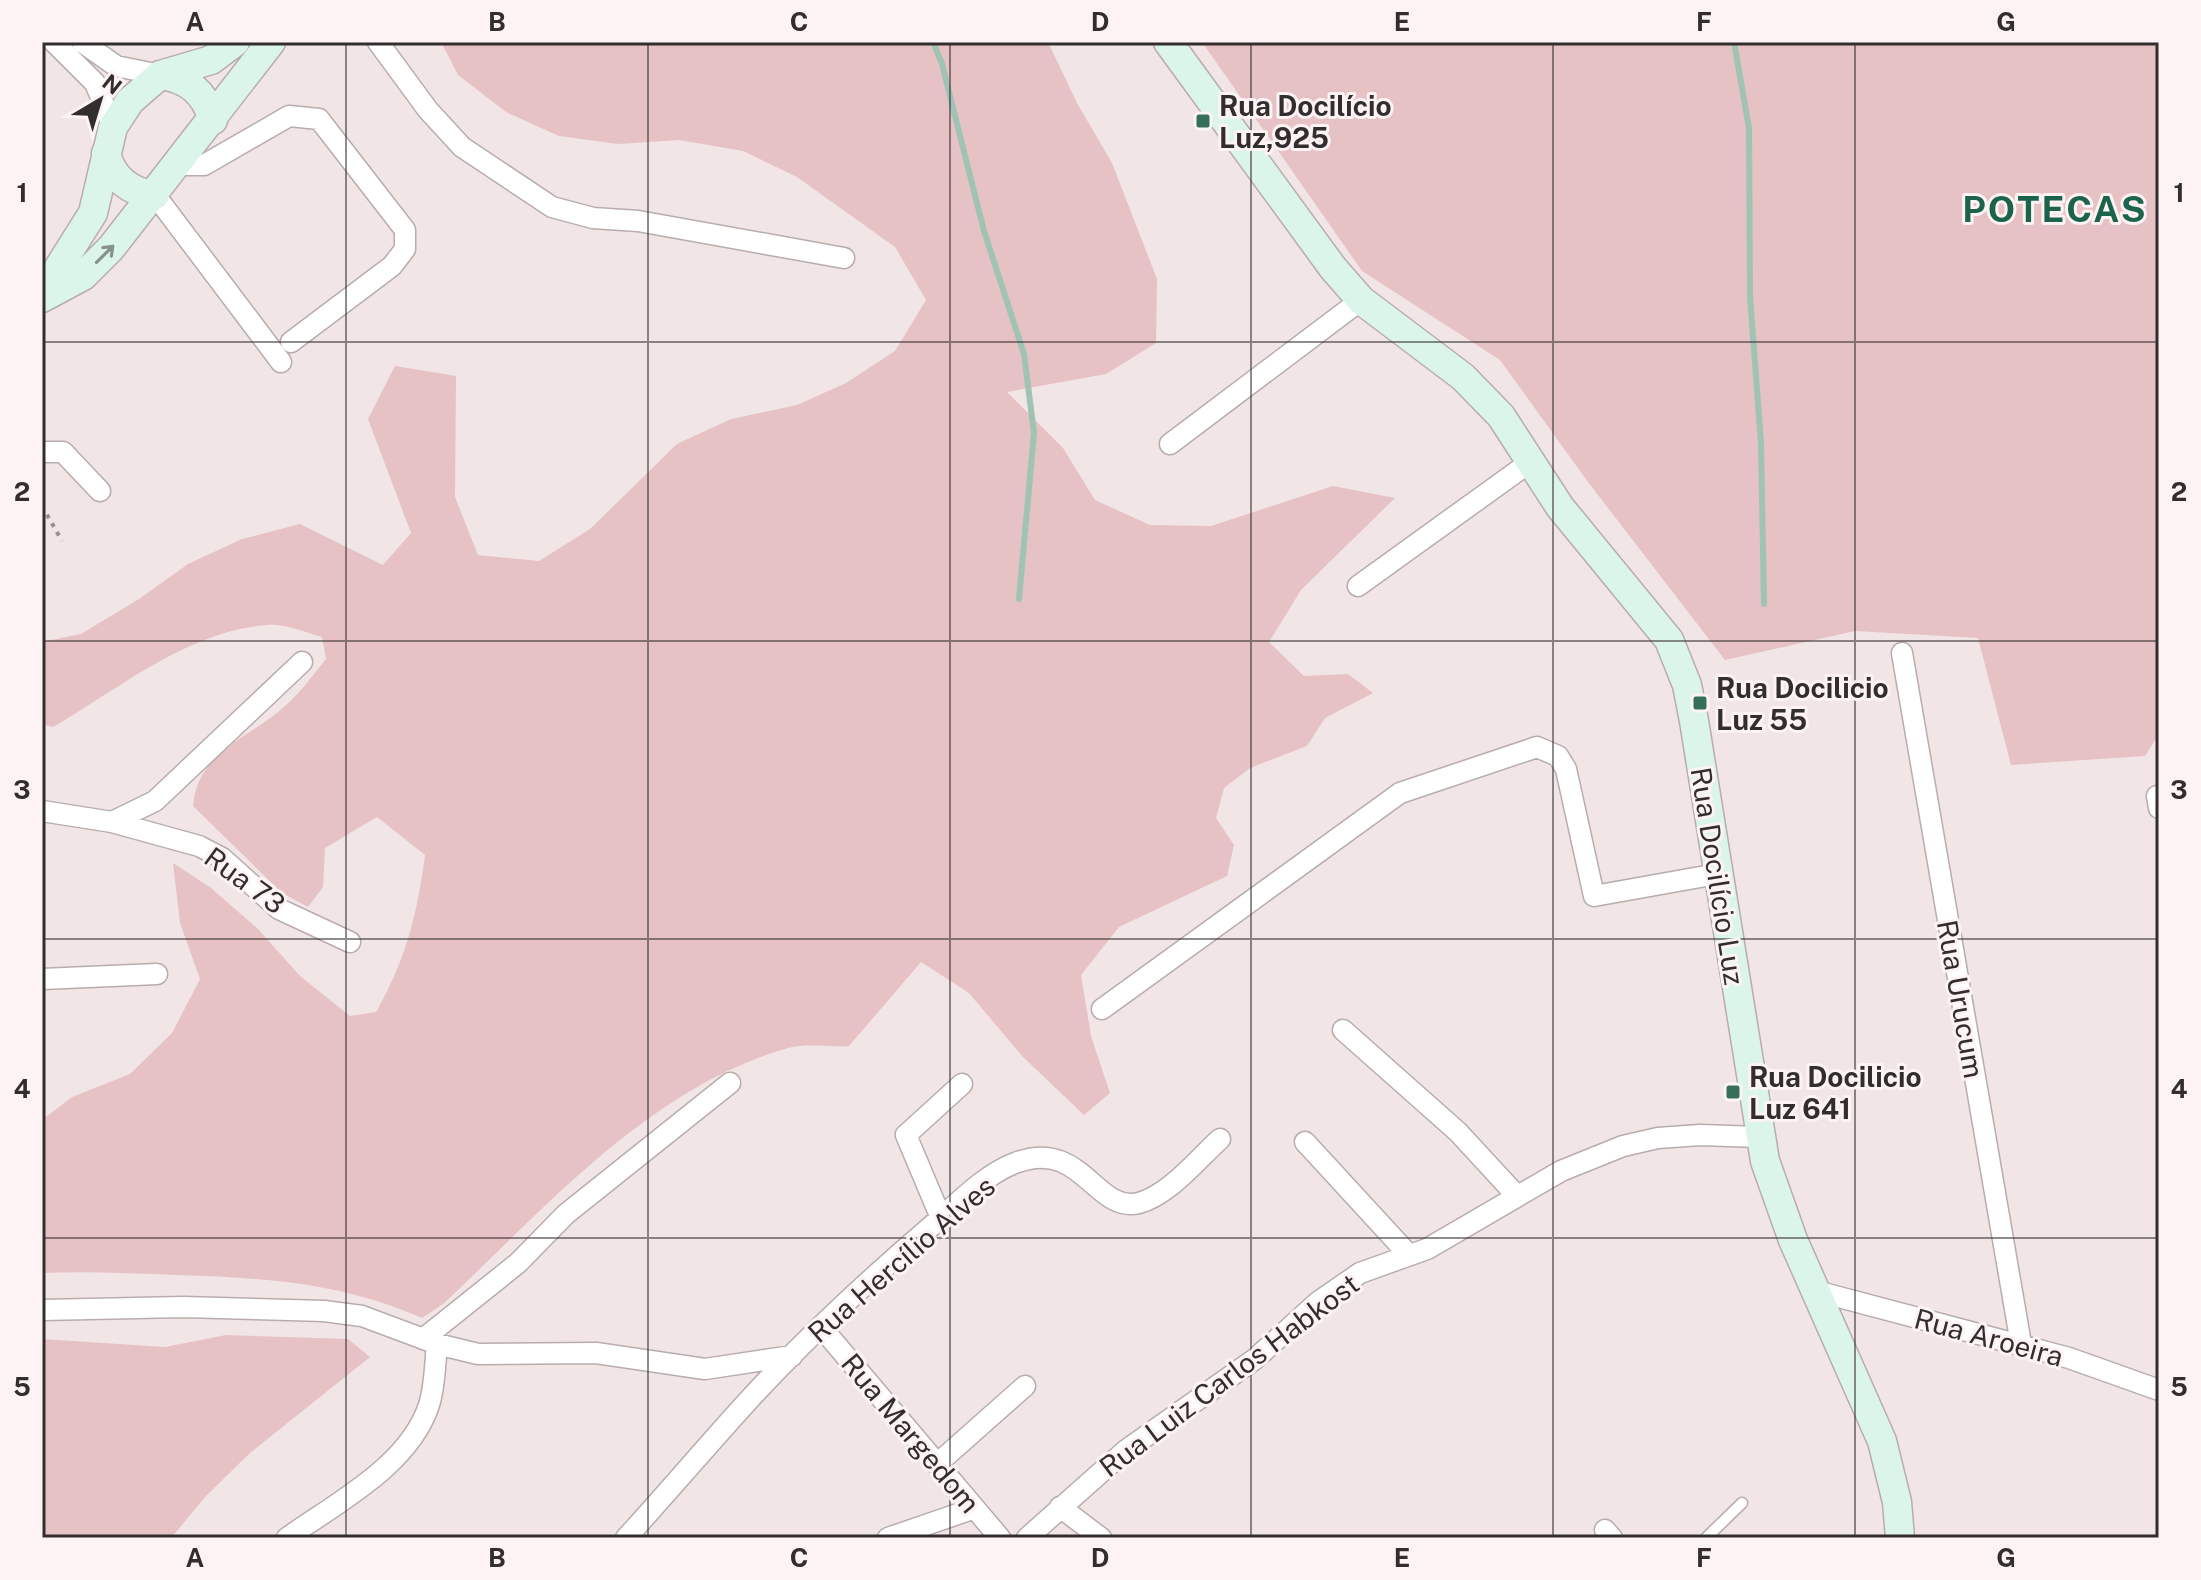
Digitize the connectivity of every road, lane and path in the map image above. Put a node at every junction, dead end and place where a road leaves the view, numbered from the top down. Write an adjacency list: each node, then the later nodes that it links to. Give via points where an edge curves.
1 (54, 42): 9 (street, via 95,83)
2 (82, 42): 7 (street, via 116,66)
3 (235, 42): 7 (main road, via 211,60)
4 (271, 42): 8 (main road)
5 (378, 42): 12 (street, via 462,147 552,207)
6 (1168, 42): 14 (main road, Rua Docilício Luz)
7 (160, 75): 8 (main road, via 195,89); 9 (main road, via 130,101)
8 (213, 120): 10 (main road)
9 (110, 140): 11 (main road, via 112,170 125,185); 13 (main road, via 93,213)
10 (179, 165): 11 (main road); 15 (street, via 204,165 289,116 319,119 405,230 405,249 392,266)
11 (155, 195): 13 (main road, one-way to 11, via 83,276); 16 (street)
12 (844, 258)
13 (42, 296)
14 (1361, 300): 17 (street); 19 (main road, Rua Docilício Luz, via 1488,400)
15 (291, 342)
16 (281, 362)
17 (1170, 444)
18 (42, 452): 20 (street, via 63,452)
19 (1530, 462): 23 (street); 28 (main road, Rua Docilício Luz, via 1581,535 1654,618 1679,661 1694,721)
20 (100, 491)
21 (42, 506): 22 (path)
22 (62, 541)
23 (1358, 586)
24 (1902, 653): 46 (street, Rua Urucum)
25 (302, 662): 27 (street, via 155,801)
26 (42, 811): 27 (street, Rua 73)
27 (112, 822): 29 (street, Rua 73, via 199,846 222,858 279,909)
28 (1717, 874): 32 (street, via 1594,896 1566,769 1558,756 1537,747 1400,793); 36 (main road, Rua Docilício Luz)
29 (350, 942)
30 (157, 974): 31 (street)
31 (42, 979)
32 (1102, 1009)
33 (1343, 1030): 39 (street, via 1458,1132)
34 (730, 1083): 45 (street, via 566,1214)
35 (962, 1084): 40 (street, via 906,1135)
36 (1759, 1137): 39 (street, Rua Luiz Carlos Habkost, via 1672,1137 1623,1146); 42 (main road, Rua Docilício Luz, via 1775,1195)
37 (1220, 1139): 40 (street, Rua Hercílio Alves, via 1161,1192 1142,1202 1127,1204 1109,1196 1069,1162 1054,1157 1013,1163)
38 (1305, 1142): 41 (street)
39 (1517, 1196): 41 (street, Rua Luiz Carlos Habkost)
40 (941, 1218): 44 (street, Rua Hercílio Alves)
41 (1409, 1255): 52 (street, Rua Luiz Carlos Habkost, via 1339,1286 1255,1359 1125,1451)
42 (1816, 1291): 46 (street, Rua Aroeira); 61 (main road, Rua Docilício Luz, via 1882,1441)
43 (42, 1310): 45 (street, via 324,1311 362,1316)
44 (822, 1328): 47 (street, Rua Hercílio Alves); 50 (street, Rua Margedom)
45 (430, 1342): 47 (street, via 510,1356 607,1354 705,1369); 54 (street, via 430,1402 419,1429 382,1468)
46 (2021, 1344): 49 (street, Rua Aroeira)
47 (792, 1356): 55 (street, Rua Hercílio Alves)
48 (1025, 1386): 50 (street)
49 (2159, 1390)
50 (937, 1464): 53 (street, Rua Margedom)
51 (1742, 1503): 60 (lane)
52 (1060, 1507): 58 (street, Rua Luiz Carlos Habkost); 59 (street)
53 (975, 1508): 56 (street); 57 (street, Rua Margedom)
54 (287, 1538)
55 (626, 1538)
56 (888, 1538)
57 (1000, 1538)
58 (1027, 1538)
59 (1101, 1538)
60 (1706, 1538)
61 (1900, 1538)

